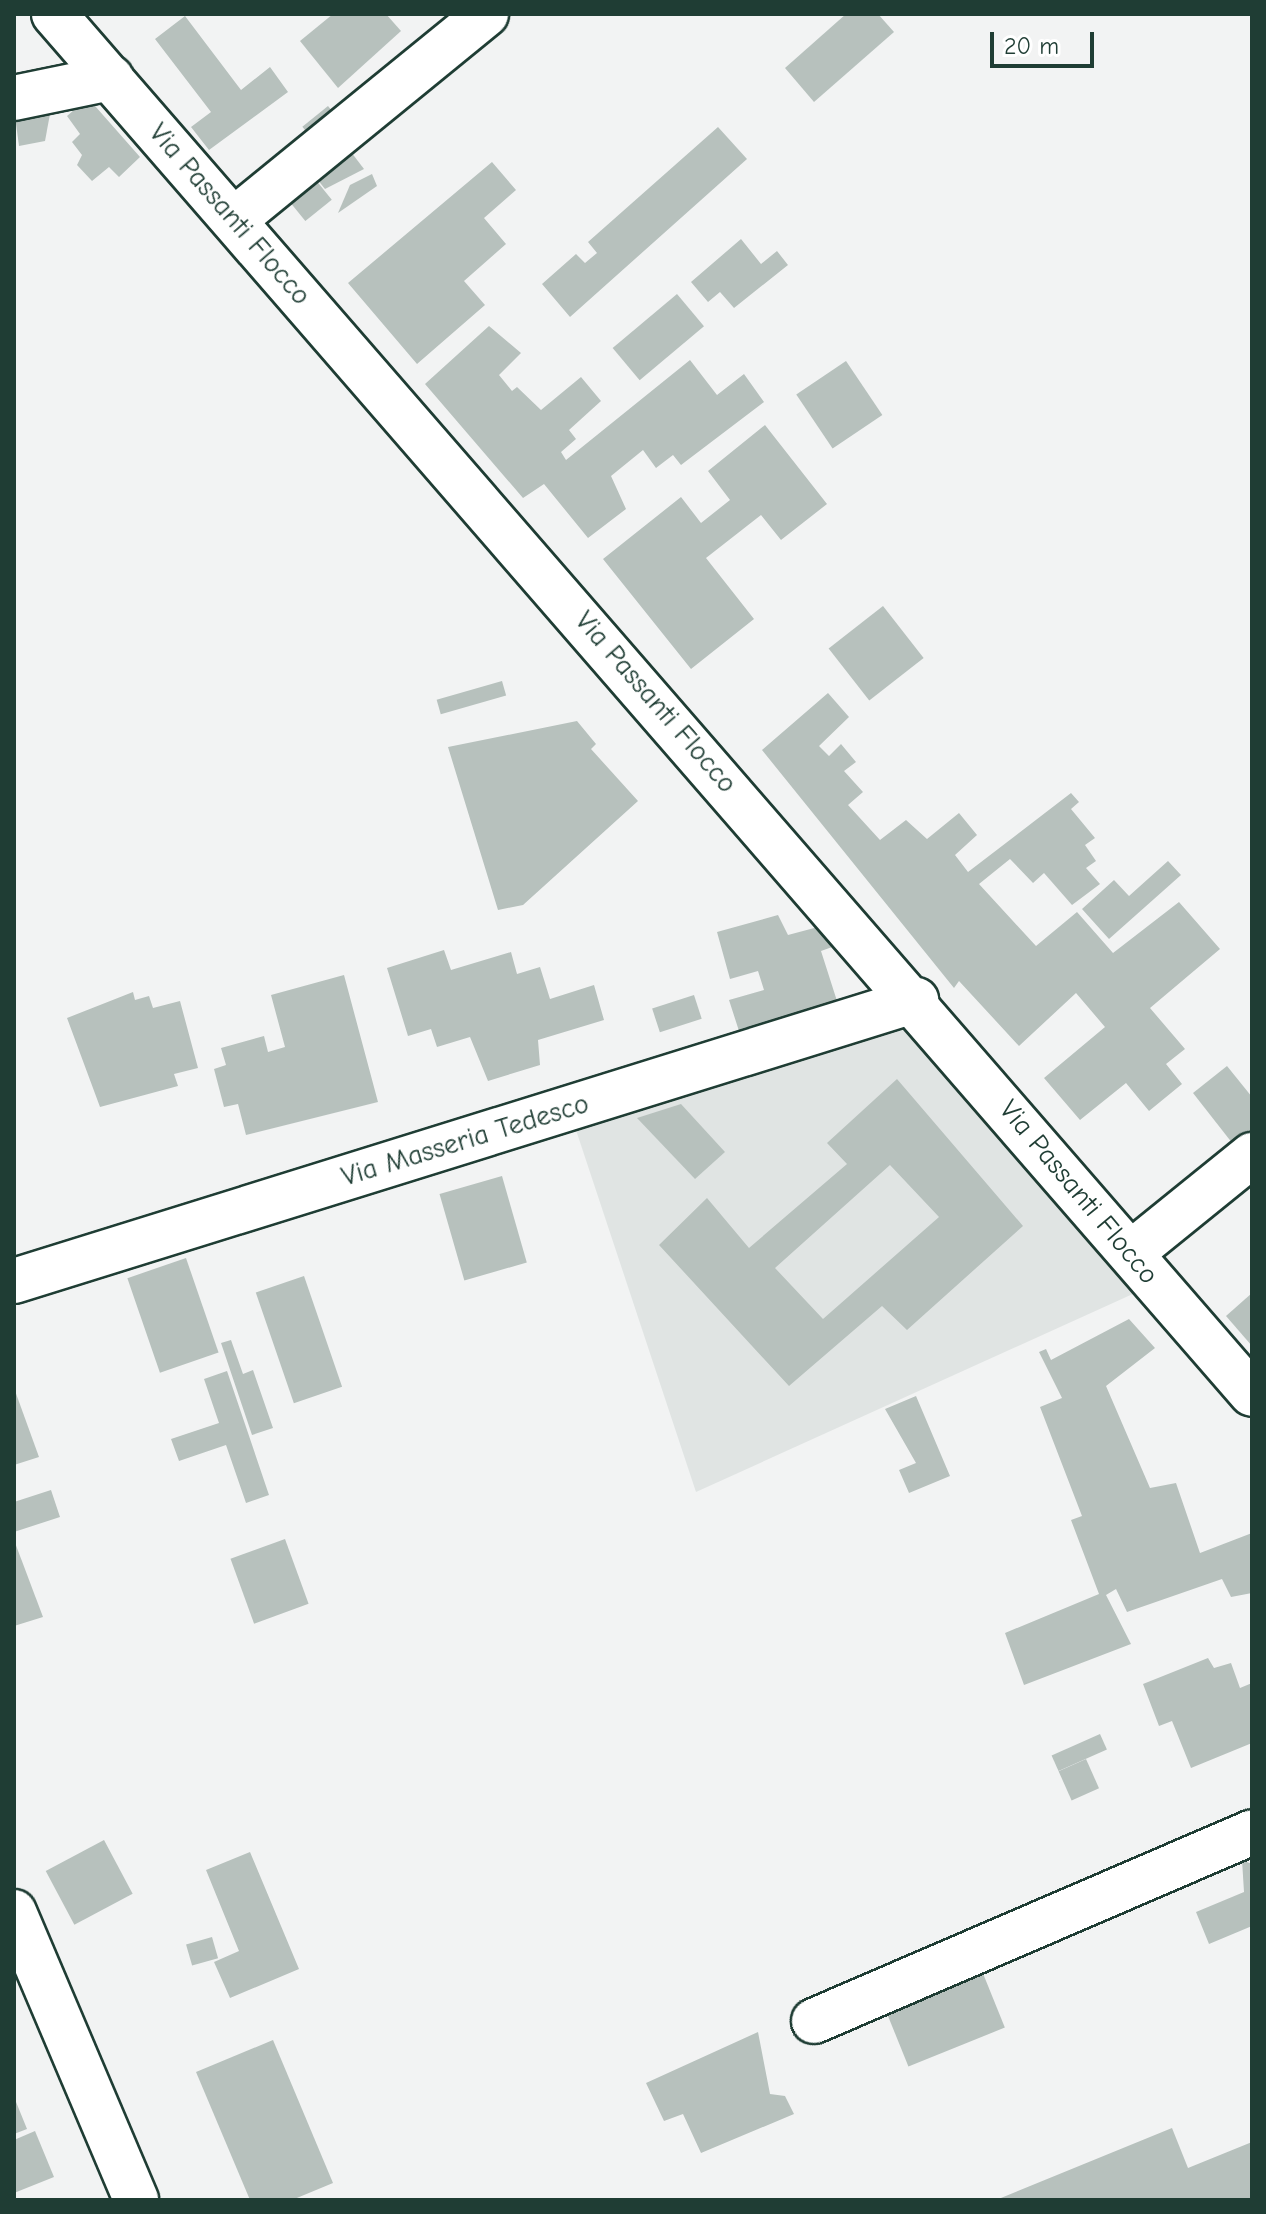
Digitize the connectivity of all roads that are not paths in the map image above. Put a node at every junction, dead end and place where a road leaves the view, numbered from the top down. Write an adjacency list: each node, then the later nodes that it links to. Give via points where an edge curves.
1 (54, 14): 3 (street, Via Passanti Flocco)
2 (486, 14): 5 (street)
3 (111, 78): 4 (street); 5 (street, Via Passanti Flocco)
4 (14, 98)
5 (235, 219): 6 (street, Via Passanti Flocco)
6 (916, 1000): 8 (street, Via Passanti Flocco); 9 (street, Via Masseria Tedesco)
7 (1252, 1155): 8 (street)
8 (1131, 1253): 10 (street, Via Passanti Flocco)
9 (14, 1281)
10 (1252, 1394)
11 (1252, 1832): 13 (street)
12 (14, 1912): 16 (street)
13 (814, 2021)
14 (53, 2069): 15 (street)
15 (108, 2200)
16 (136, 2200)

